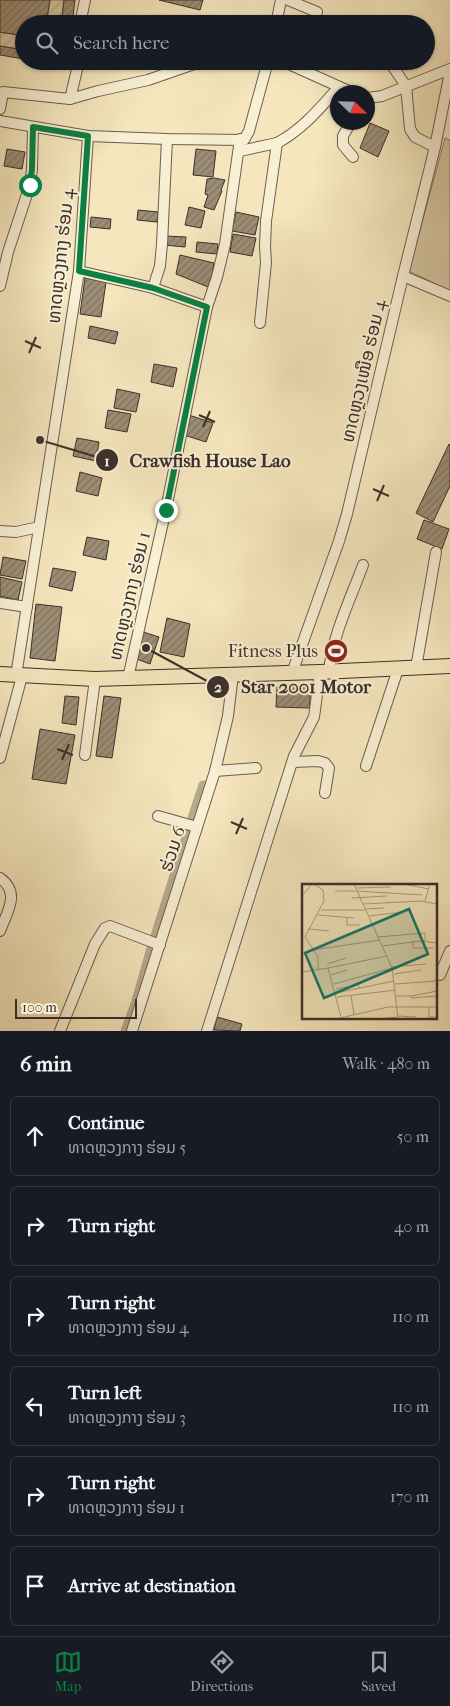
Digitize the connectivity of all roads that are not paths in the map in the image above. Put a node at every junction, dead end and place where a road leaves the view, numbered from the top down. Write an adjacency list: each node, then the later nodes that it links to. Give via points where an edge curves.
1 (85, 0): 5 (street)
2 (281, 0): 6 (street)
3 (288, 0): 4 (street)
4 (317, 12)
5 (82, 15)
6 (278, 15)
7 (77, 70): 17 (street)
8 (179, 70): 17 (street)
9 (266, 70): 24 (street, via 248,135)
10 (301, 70): 13 (street)
11 (395, 70): 14 (street)
12 (450, 70): 14 (street); 26 (street, ທາດຫຼວງເໜືອ ຮ່ອມ 4)
13 (332, 85)
14 (406, 86): 16 (street); 26 (street, via 410,129 415,137)
15 (330, 97): 25 (street, via 306,123)
16 (375, 97)
17 (70, 99): 18 (street, via 3,92)
18 (0, 109)
19 (0, 121): 20 (street)
20 (33, 127): 22 (street); 31 (street, via 30,185)
21 (346, 130): 28 (street, via 343,145)
22 (88, 136): 23 (street); 29 (street, ທາດຫຼວງກາງ ຮ່ອມ 4)
23 (167, 139): 24 (street); 32 (street, via 160,266)
24 (240, 140): 27 (street, ທາດຫຼວງກາງ ຮ່ອມ 1)
25 (277, 143): 27 (street); 35 (street, via 266,221)
26 (436, 147): 30 (street, ທາດຫຼວງເໜືອ ຮ່ອມ 4)
27 (240, 151): 34 (street, ທາດຫຼວງກາງ ຮ່ອມ 1, via 225,244)
28 (353, 157)
29 (79, 271): 32 (street); 36 (street, ທາດຫຼວງກາງ ຮ່ອມ 4)
30 (403, 276): 33 (street); 46 (street, ທາດຫຼວງເໜືອ ຮ່ອມ 4, via 347,514)
31 (0, 286)
32 (153, 288): 34 (street)
33 (450, 296)
34 (207, 307): 50 (street, ທາດຫຼວງກາງ ຮ່ອມ 1)
35 (260, 323)
36 (40, 527): 37 (street, via 16,532); 41 (street, ທາດຫຼວງກາງ ຮ່ອມ 4)
37 (0, 531)
38 (436, 552): 43 (street)
39 (364, 565): 45 (street)
40 (0, 603): 41 (street)
41 (27, 607): 49 (street, ທາດຫຼວງກາງ ຮ່ອມ 4)
42 (450, 666): 43 (main road)
43 (416, 668): 44 (main road)
44 (398, 669): 45 (main road); 55 (street)
45 (324, 672): 46 (main road); 54 (street, via 314,717)
46 (292, 673): 48 (main road)
47 (0, 674): 49 (main road)
48 (233, 674): 50 (main road); 57 (street, ຮ່ວມ 6, via 228,716)
49 (19, 676): 51 (main road); 53 (street, ທາດຫຼວງກາງ ຮ່ອມ 4)
50 (128, 678): 51 (main road)
51 (95, 679): 52 (street)
52 (85, 755)
53 (0, 758)
54 (293, 762): 58 (street, via 325,763 328,768); 68 (street)
55 (366, 766)
56 (256, 768): 57 (street)
57 (215, 771): 60 (street, ຮ່ວມ 6)
58 (324, 793)
59 (158, 816): 60 (street)
60 (197, 826): 63 (street, ຮ່ວມ 6)
61 (0, 878): 62 (street, via 9,886 12,898)
62 (0, 931)
63 (160, 945): 66 (street, via 110,926 105,928); 67 (street, ຮ່ວມ 6)
64 (450, 951): 65 (street)
65 (440, 975)
66 (60, 1031)
67 (132, 1031)
68 (207, 1031)

